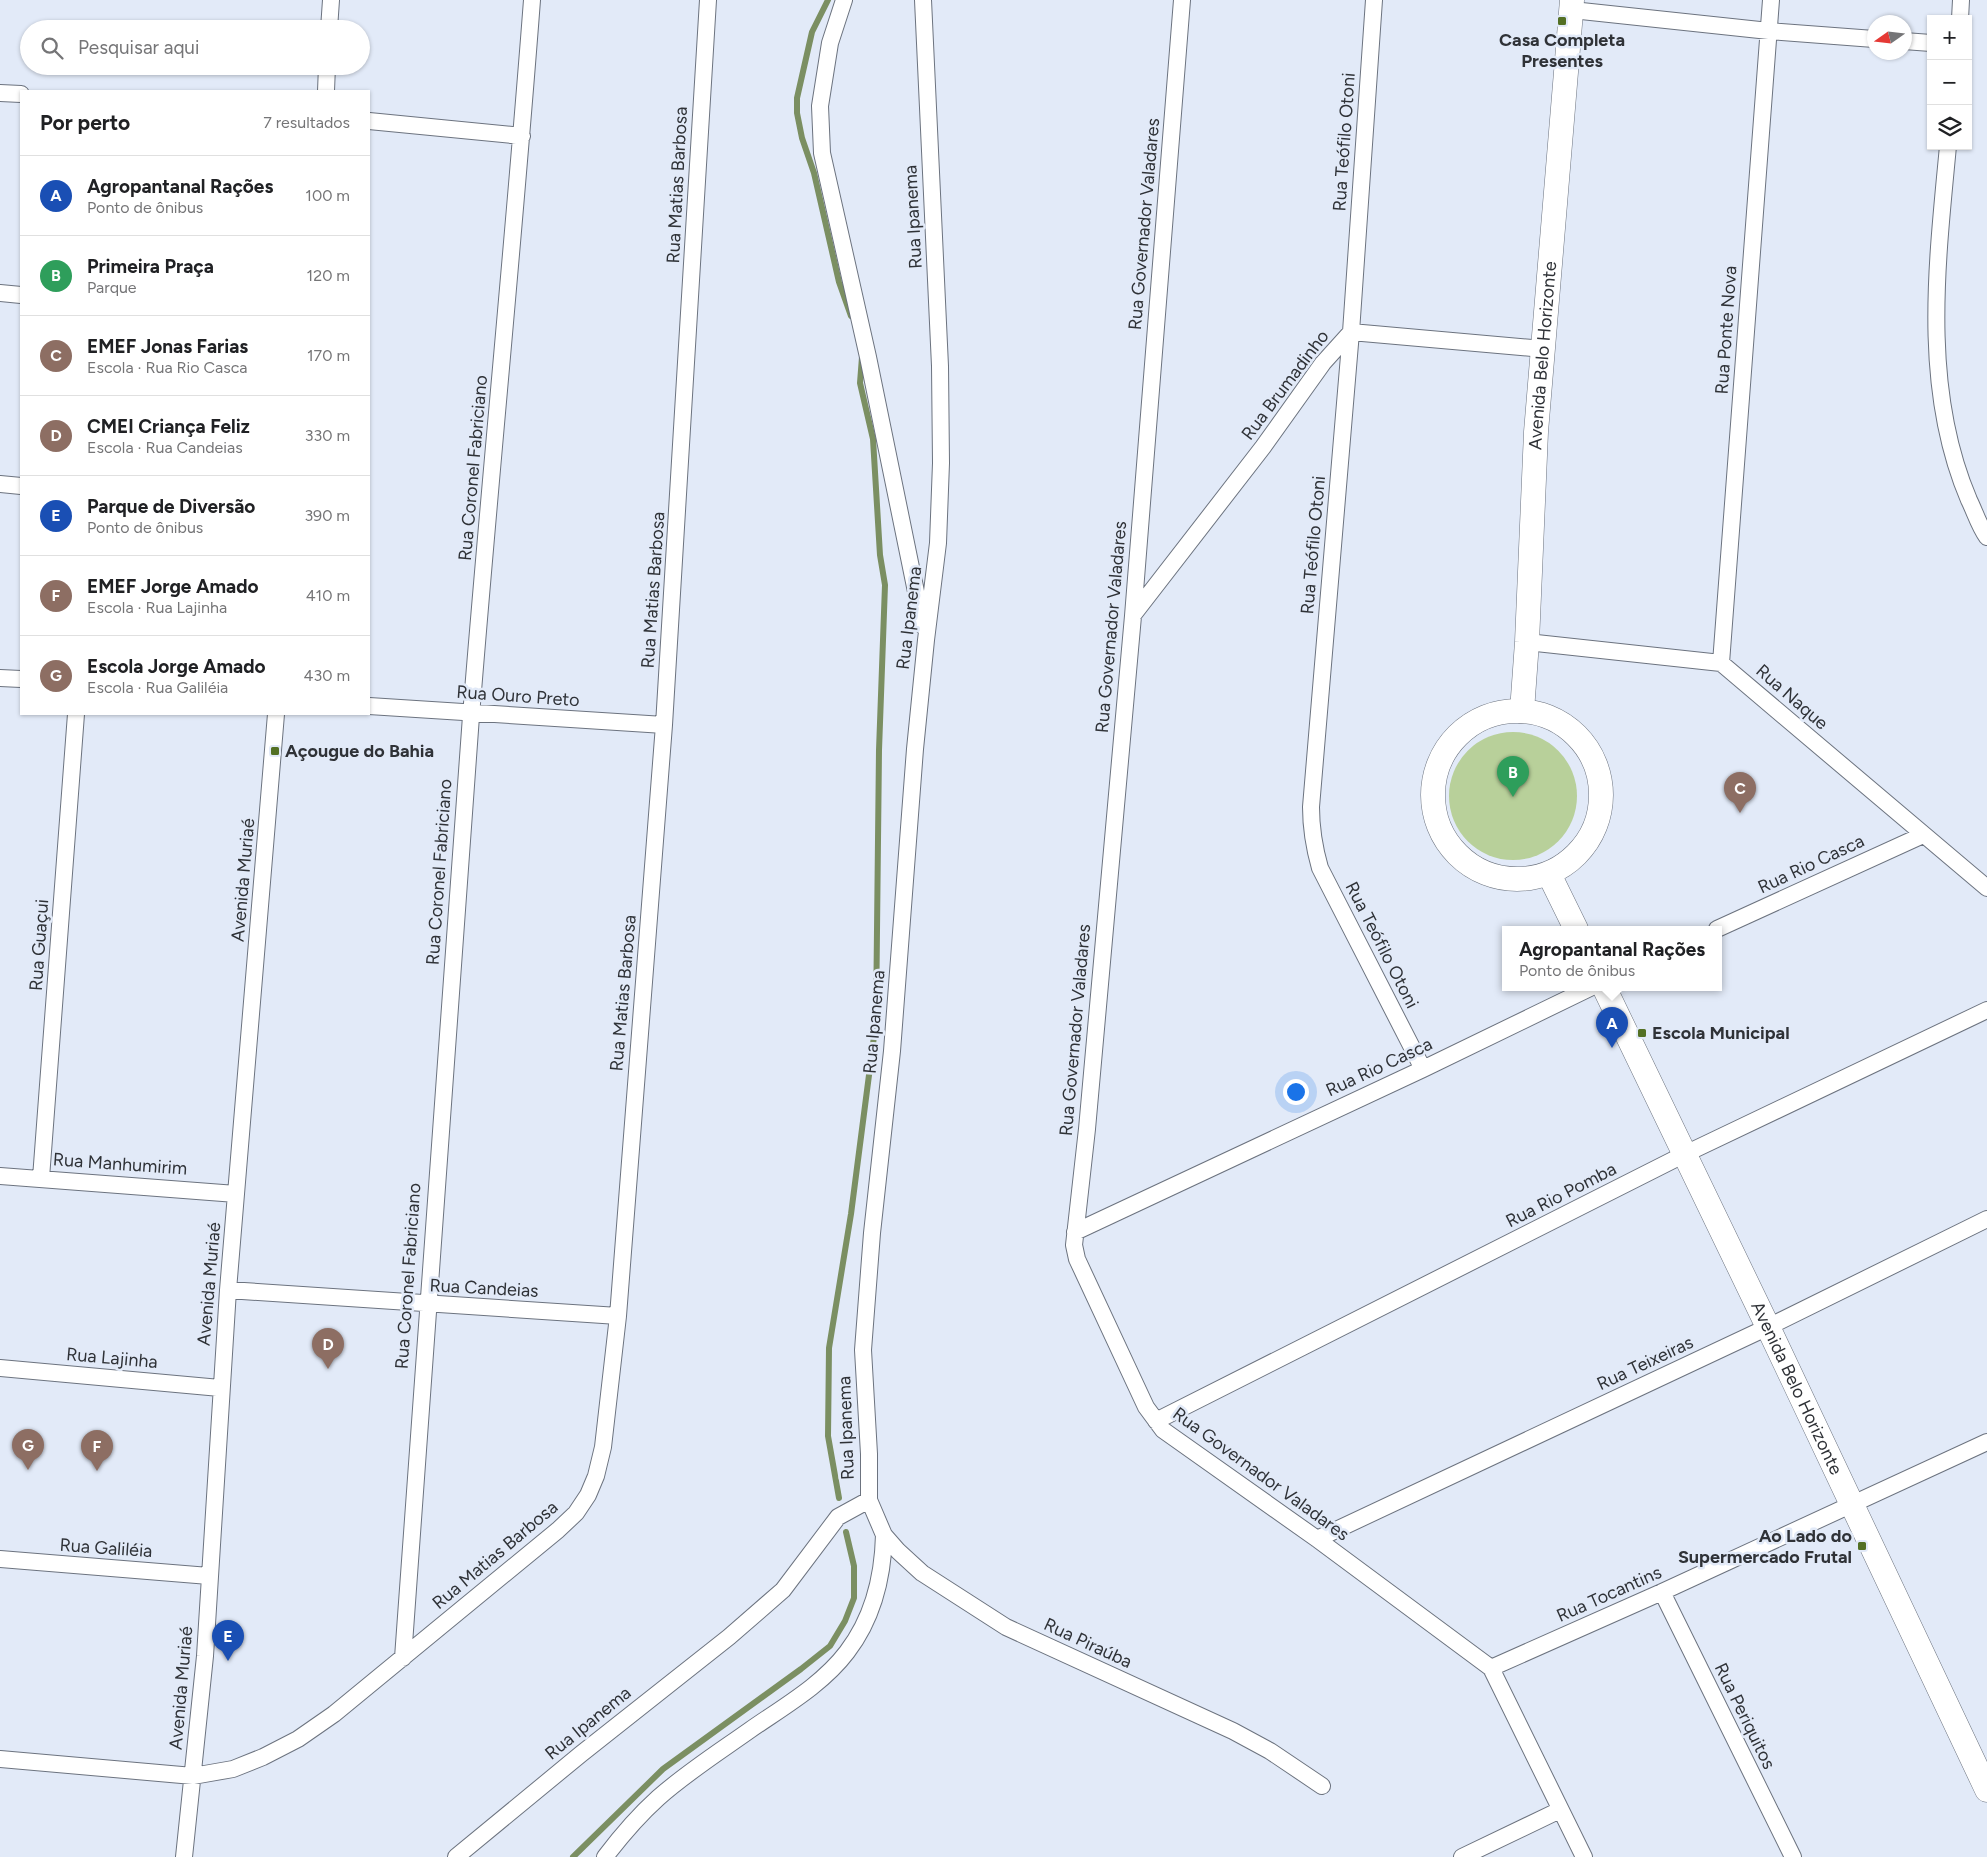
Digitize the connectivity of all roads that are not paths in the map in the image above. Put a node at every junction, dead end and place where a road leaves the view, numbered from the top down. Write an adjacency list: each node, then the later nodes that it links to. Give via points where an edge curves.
1 (331, 0): 12 (street)
2 (532, 0): 22 (street, Rua Coronel Fabriciano)
3 (708, 0): 42 (street, Rua Matias Barbosa)
4 (844, 0): 32 (street, via 830,43 820,106 822,153)
5 (923, 0): 32 (street, Rua Ipanema, via 940,357 941,464 938,544)
6 (1182, 0): 31 (street, Rua Governador Valadares)
7 (1374, 0): 26 (street, Rua Teófilo Otoni)
8 (1771, 0): 13 (street, Rua Ponte Nova)
9 (1962, 0): 11 (street)
10 (1572, 5): 13 (street); 27 (street, Avenida Belo Horizonte)
11 (1960, 15)
12 (330, 20)
13 (1769, 30): 14 (street); 34 (street, Rua Ponte Nova)
14 (1867, 38)
15 (1912, 42): 16 (street)
16 (1927, 43)
17 (327, 75): 18 (street)
18 (326, 90)
19 (0, 92): 20 (street)
20 (20, 94)
21 (370, 121): 22 (street)
22 (522, 136): 39 (street, Rua Coronel Fabriciano)
23 (1948, 150): 30 (street, via 1938,250 1936,344 1945,424 1960,478)
24 (0, 293): 25 (street)
25 (20, 294)
26 (1351, 332): 27 (street, Rua Brumadinho); 31 (street, Rua Brumadinho, via 1323,363); 51 (street, Rua Teófilo Otoni, via 1311,827 1320,868)
27 (1543, 349): 33 (street, Avenida Belo Horizonte)
28 (0, 484): 29 (street)
29 (20, 486)
30 (1987, 538)
31 (1133, 616): 57 (street, Rua Governador Valadares, via 1087,1129)
32 (926, 640): 66 (street, Rua Ipanema, via 863,1350)
33 (1527, 642): 34 (street); 38 (street, Avenida Belo Horizonte)
34 (1721, 663): 43 (street, Rua Naque)
35 (0, 678): 36 (street)
36 (20, 679)
37 (370, 706): 39 (street, Rua Ouro Preto)
38 (1522, 711): 44 (street, via 1546,716 1568,728 1586,747 1597,770 1601,794 1598,819 1588,842 1570,861); 44 (street, via 1500,713 1480,720 1462,732 1448,748 1439,767 1434,788 1435,809 1441,830 1452,848 1486,874 1507,879)
39 (471, 713): 42 (street, Rua Ouro Preto); 59 (street, Rua Coronel Fabriciano)
40 (76, 715): 54 (street, Rua Guaçui)
41 (276, 715): 55 (street, Avenida Muriaé)
42 (664, 725): 60 (street, Rua Matias Barbosa)
43 (1923, 835): 45 (street, Rua Naque); 47 (street, Rua Rio Casca)
44 (1549, 874): 46 (street)
45 (1987, 888)
46 (1575, 926)
47 (1722, 927)
48 (1584, 991): 51 (street, Rua Rio Casca)
49 (1606, 991): 52 (street, Avenida Belo Horizonte)
50 (1987, 1010): 52 (street, Rua Rio Pomba)
51 (1422, 1069): 57 (street, Rua Rio Casca)
52 (1685, 1154): 61 (street, Avenida Belo Horizonte); 64 (street, Rua Rio Pomba)
53 (0, 1176): 54 (street, Rua Manhumirim)
54 (41, 1178): 55 (street, Rua Manhumirim)
55 (236, 1194): 58 (street, Avenida Muriaé)
56 (1987, 1219): 61 (street, Rua Teixeiras)
57 (1074, 1232): 64 (street, Rua Governador Valadares, via 1077,1259)
58 (228, 1290): 59 (street, Rua Candeias); 63 (street, Avenida Muriaé)
59 (426, 1304): 60 (street, Rua Candeias); 73 (street, Rua Coronel Fabriciano)
60 (618, 1316): 73 (street, Rua Matias Barbosa, via 603,1447 588,1495 576,1513 558,1530)
61 (1768, 1327): 67 (street, Avenida Belo Horizonte); 69 (street, Rua Teixeiras)
62 (0, 1368): 63 (street, Rua Lajinha)
63 (220, 1388): 71 (street, Avenida Muriaé)
64 (1156, 1422): 69 (street, Rua Governador Valadares)
65 (1987, 1442): 67 (street, Rua Tocantins)
66 (869, 1500): 68 (street, Rua Piraúba); 81 (street, Rua Ipanema, via 838,1517 782,1590 729,1637)
67 (1852, 1504): 72 (street, Rua Tocantins); 78 (street, Avenida Belo Horizonte)
68 (884, 1535): 77 (street, Rua Piraúba, via 922,1573 1006,1627 1233,1731); 82 (street, via 884,1564 874,1600 861,1631 847,1652 829,1672 659,1798 626,1830)
69 (1317, 1539): 74 (street, Rua Governador Valadares)
70 (0, 1560): 71 (street, Rua Galiléia)
71 (209, 1576): 76 (street, Avenida Muriaé)
72 (1662, 1592): 74 (street, Rua Tocantins); 85 (street, Rua Periquitos)
73 (403, 1658): 76 (street, Rua Matias Barbosa, via 298,1739 233,1769)
74 (1491, 1668): 79 (street, Rua Governador Valadares)
75 (0, 1759): 76 (street, Rua Matias Barbosa)
76 (193, 1776): 80 (street, Avenida Muriaé)
77 (1322, 1786)
78 (1987, 1790)
79 (1560, 1810): 83 (street); 84 (street, Rua Governador Valadares)
80 (184, 1857)
81 (456, 1857)
82 (605, 1857)
83 (1462, 1857)
84 (1584, 1857)
85 (1792, 1857)

